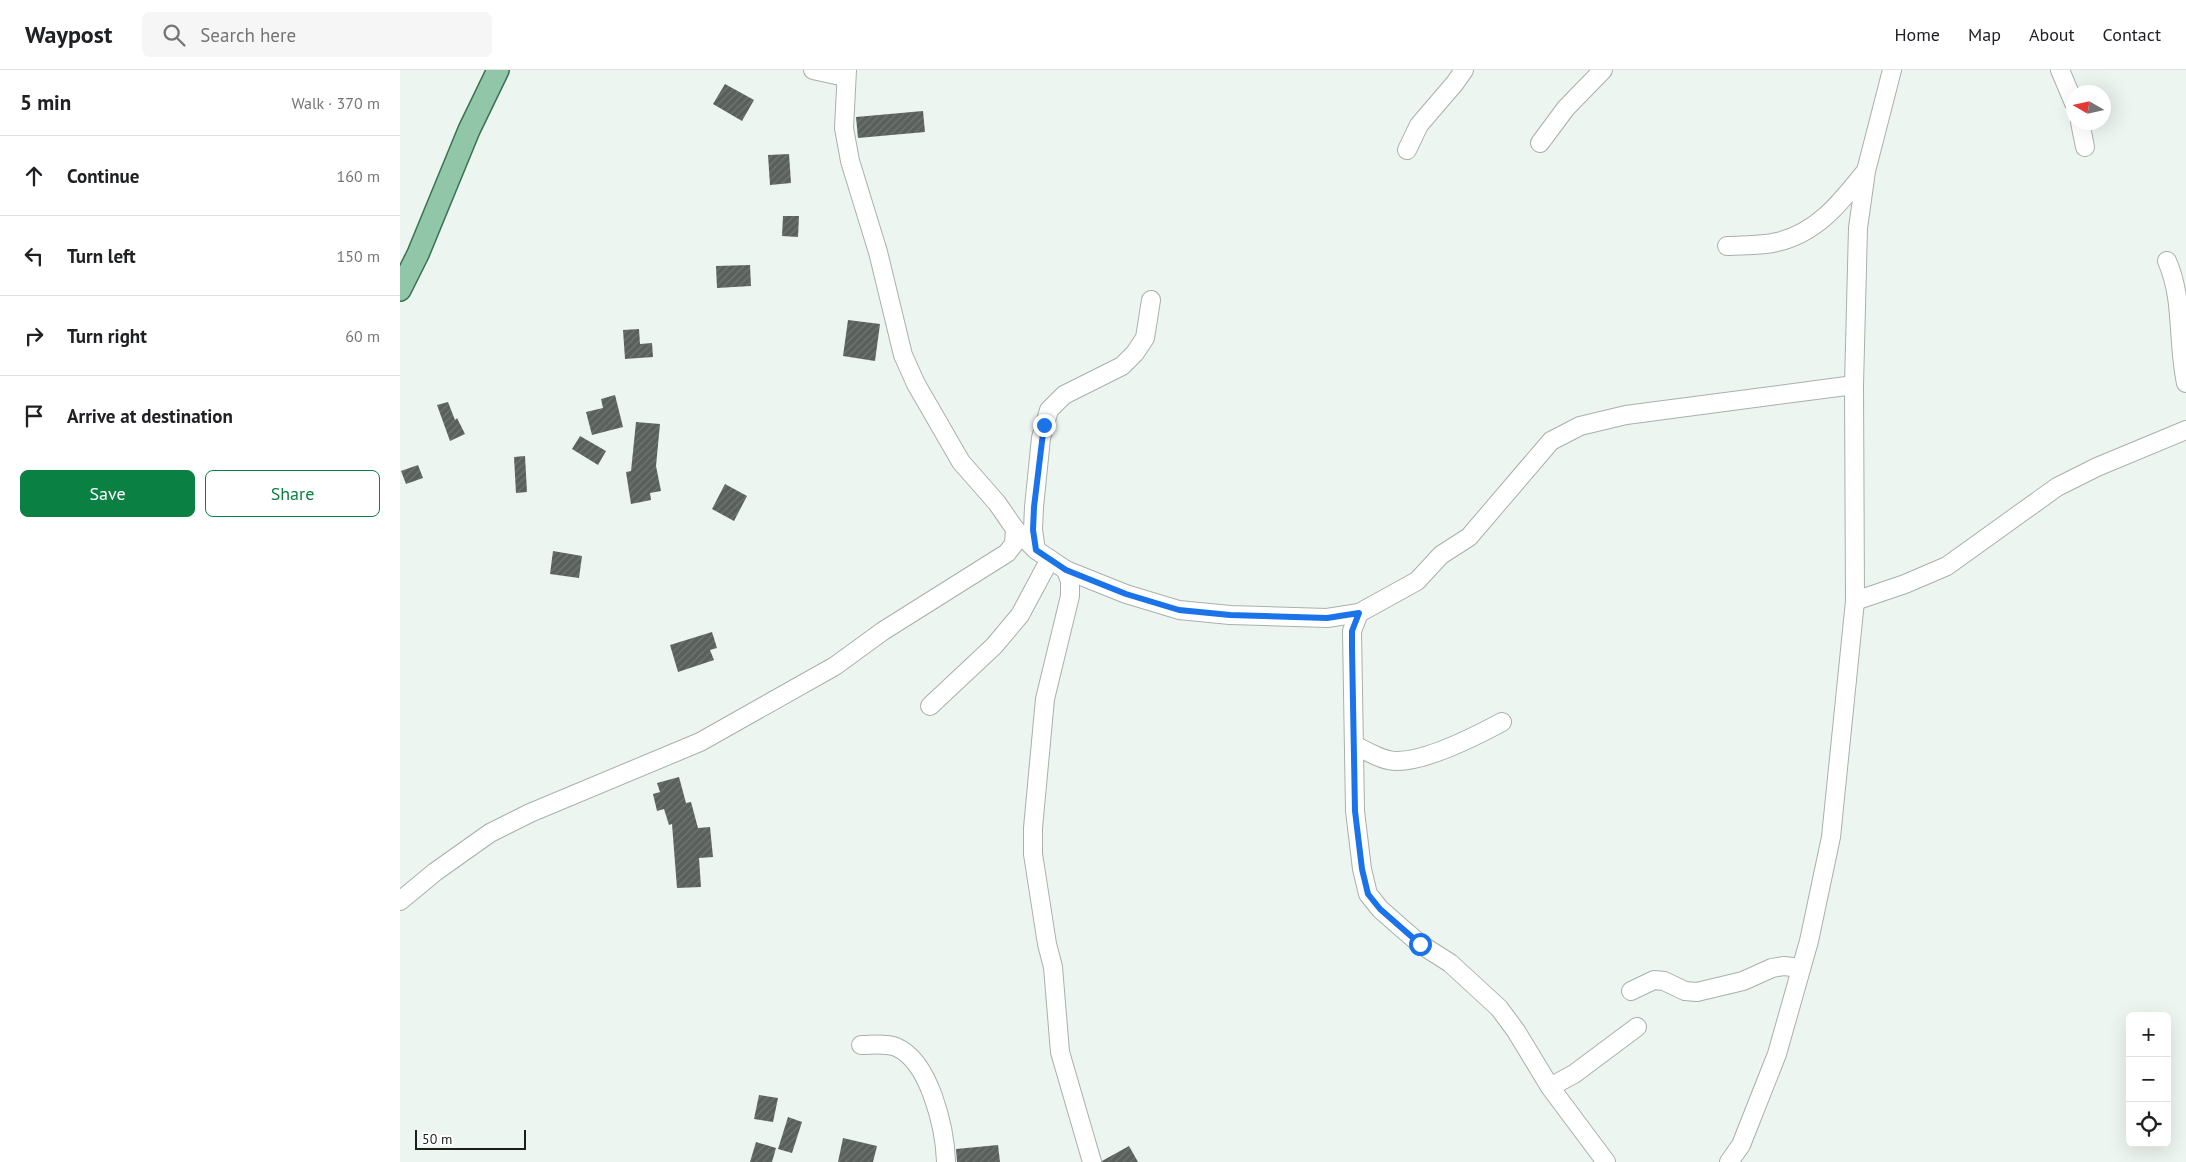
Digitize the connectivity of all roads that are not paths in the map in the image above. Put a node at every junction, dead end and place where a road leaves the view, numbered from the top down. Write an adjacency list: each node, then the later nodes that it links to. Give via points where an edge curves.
1 (498, 70): 16 (main road)
2 (812, 70): 7 (street)
3 (1464, 70): 12 (street, via 1419,124)
4 (1603, 70): 10 (street, via 1566,108)
5 (1892, 70): 13 (street)
6 (2060, 70): 8 (street)
7 (846, 73): 21 (street, via 844,128 850,161 878,252 903,355 961,462)
8 (2066, 85)
9 (2082, 130): 11 (street)
10 (1540, 143)
11 (2085, 147)
12 (1407, 150)
13 (1866, 172): 14 (street, via 1811,229 1777,242); 19 (street, via 1858,228)
14 (1727, 246)
15 (2167, 261): 18 (street, via 2179,306)
16 (400, 290)
17 (1151, 300): 22 (street, via 1144,338 1135,353 1122,366 1064,395 1049,410 1041,438 1033,530)
18 (2186, 383)
19 (1854, 385): 24 (street); 25 (street, via 1626,415 1580,426 1551,441 1469,537 1441,555 1417,581)
20 (2186, 430): 24 (street, via 2057,486 1947,566)
21 (1015, 529): 22 (street); 29 (street, via 1014,544 1007,553 933,598 835,666 700,742 530,813 490,834)
22 (1043, 555): 23 (street); 26 (street, via 1020,615 994,646)
23 (1066, 570): 25 (street, via 1126,594 1179,610 1327,618); 36 (street, via 1070,596 1045,699 1033,854 1052,967 1060,1052)
24 (1855, 601): 30 (street, via 1831,837)
25 (1359, 613): 28 (street, via 1352,631)
26 (930, 706)
27 (1502, 722): 28 (street, via 1463,741 1406,760 1396,761)
28 (1354, 745): 34 (street, via 1355,811 1368,894 1397,924 1450,963 1499,1008)
29 (400, 902)
30 (1801, 968): 31 (street, via 1772,968 1743,981 1697,992 1654,980); 38 (street, via 1778,1054 1741,1146)
31 (1631, 992)
32 (1637, 1028): 34 (street, via 1574,1074)
33 (861, 1045): 35 (street, via 895,1047 911,1058 922,1073 938,1111)
34 (1550, 1087): 37 (street)
35 (946, 1162)
36 (1092, 1162)
37 (1606, 1162)
38 (1729, 1162)

